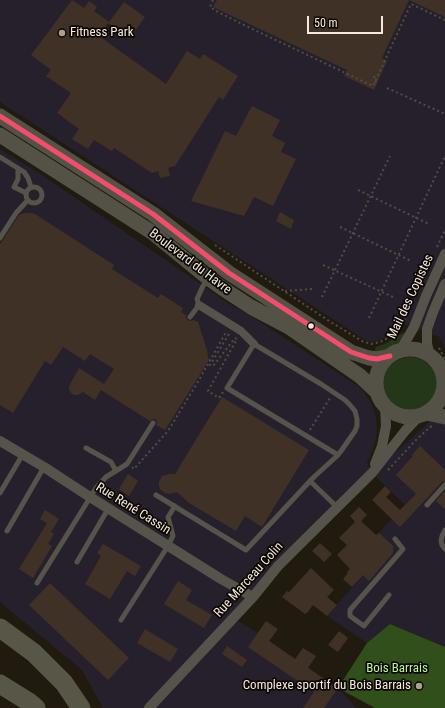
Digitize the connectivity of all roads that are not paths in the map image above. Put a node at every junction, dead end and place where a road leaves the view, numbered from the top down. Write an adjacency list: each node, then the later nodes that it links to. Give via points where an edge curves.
1 (0, 116): 15 (main road, Boulevard du Havre, via 153,214 229,273 351,352 377,359)
2 (0, 135): 10 (main road, Boulevard du Havre, via 153,233)
3 (0, 156): 4 (lane)
4 (18, 168): 5 (lane, via 24,172); 6 (lane, via 18,179 14,187)
5 (31, 187): 6 (lane); 7 (lane, via 36,187 41,192 41,197 36,202)
6 (26, 193): 7 (lane)
7 (28, 200): 8 (lane)
8 (0, 238)
9 (445, 254): 15 (street, Mail des Copistes, via 414,327)
10 (208, 278): 12 (lane, via 198,299); 18 (main road, Boulevard du Havre, via 251,307 290,327 360,376)
11 (445, 284): 16 (street, Mail des Copistes, via 427,329 427,344)
12 (199, 304): 13 (lane); 14 (street, via 242,331)
13 (190, 317)
14 (254, 344): 26 (lane, via 350,405 357,419 357,426); 26 (lane, via 226,388)
15 (395, 353): 16 (main road, via 411,349); 18 (main road, via 379,369 376,380)
16 (438, 353): 17 (main road, via 435,360 442,372)
17 (444, 386): 20 (main road, via 439,401 431,410)
18 (377, 392): 19 (main road)
19 (385, 405): 20 (main road, via 406,417); 29 (street, Rue Marceau Colin, via 386,426)
20 (422, 414): 21 (main road); 29 (street, Rue Marceau Colin)
21 (445, 417)
22 (153, 423): 28 (lane, via 127,464)
23 (0, 441): 25 (street, Rue René Cassin)
24 (86, 448): 28 (lane, via 111,462)
25 (23, 454): 27 (street, Rue René Cassin); 32 (lane)
26 (338, 456): 30 (lane)
27 (44, 467): 34 (street, Rue René Cassin); 40 (lane)
28 (116, 471): 34 (lane, via 106,477)
29 (372, 473): 37 (street, Rue Marceau Colin)
30 (310, 481): 36 (lane, via 246,550); 37 (lane)
31 (445, 485): 35 (lane)
32 (0, 492)
33 (156, 495): 36 (lane)
34 (90, 497): 38 (street, Rue René Cassin); 45 (lane)
35 (427, 505)
36 (175, 506): 42 (lane, via 168,517 173,536)
37 (337, 507): 47 (street, Rue Marceau Colin, via 278,566)
38 (108, 508): 42 (street, Rue René Cassin); 44 (lane)
39 (445, 530): 43 (lane, via 441,541)
40 (7, 531)
41 (395, 539): 46 (lane, via 403,549 350,610 350,616 364,626)
42 (168, 546): 47 (street, Rue René Cassin); 48 (lane)
43 (445, 549)
44 (77, 562)
45 (37, 583)
46 (389, 595)
47 (253, 597): 51 (street, Rue Marceau Colin)
48 (121, 620)
49 (0, 628): 53 (highway, via 34,653 64,683)
50 (0, 684): 52 (highway)
51 (151, 707)
52 (36, 708)
53 (81, 708)

